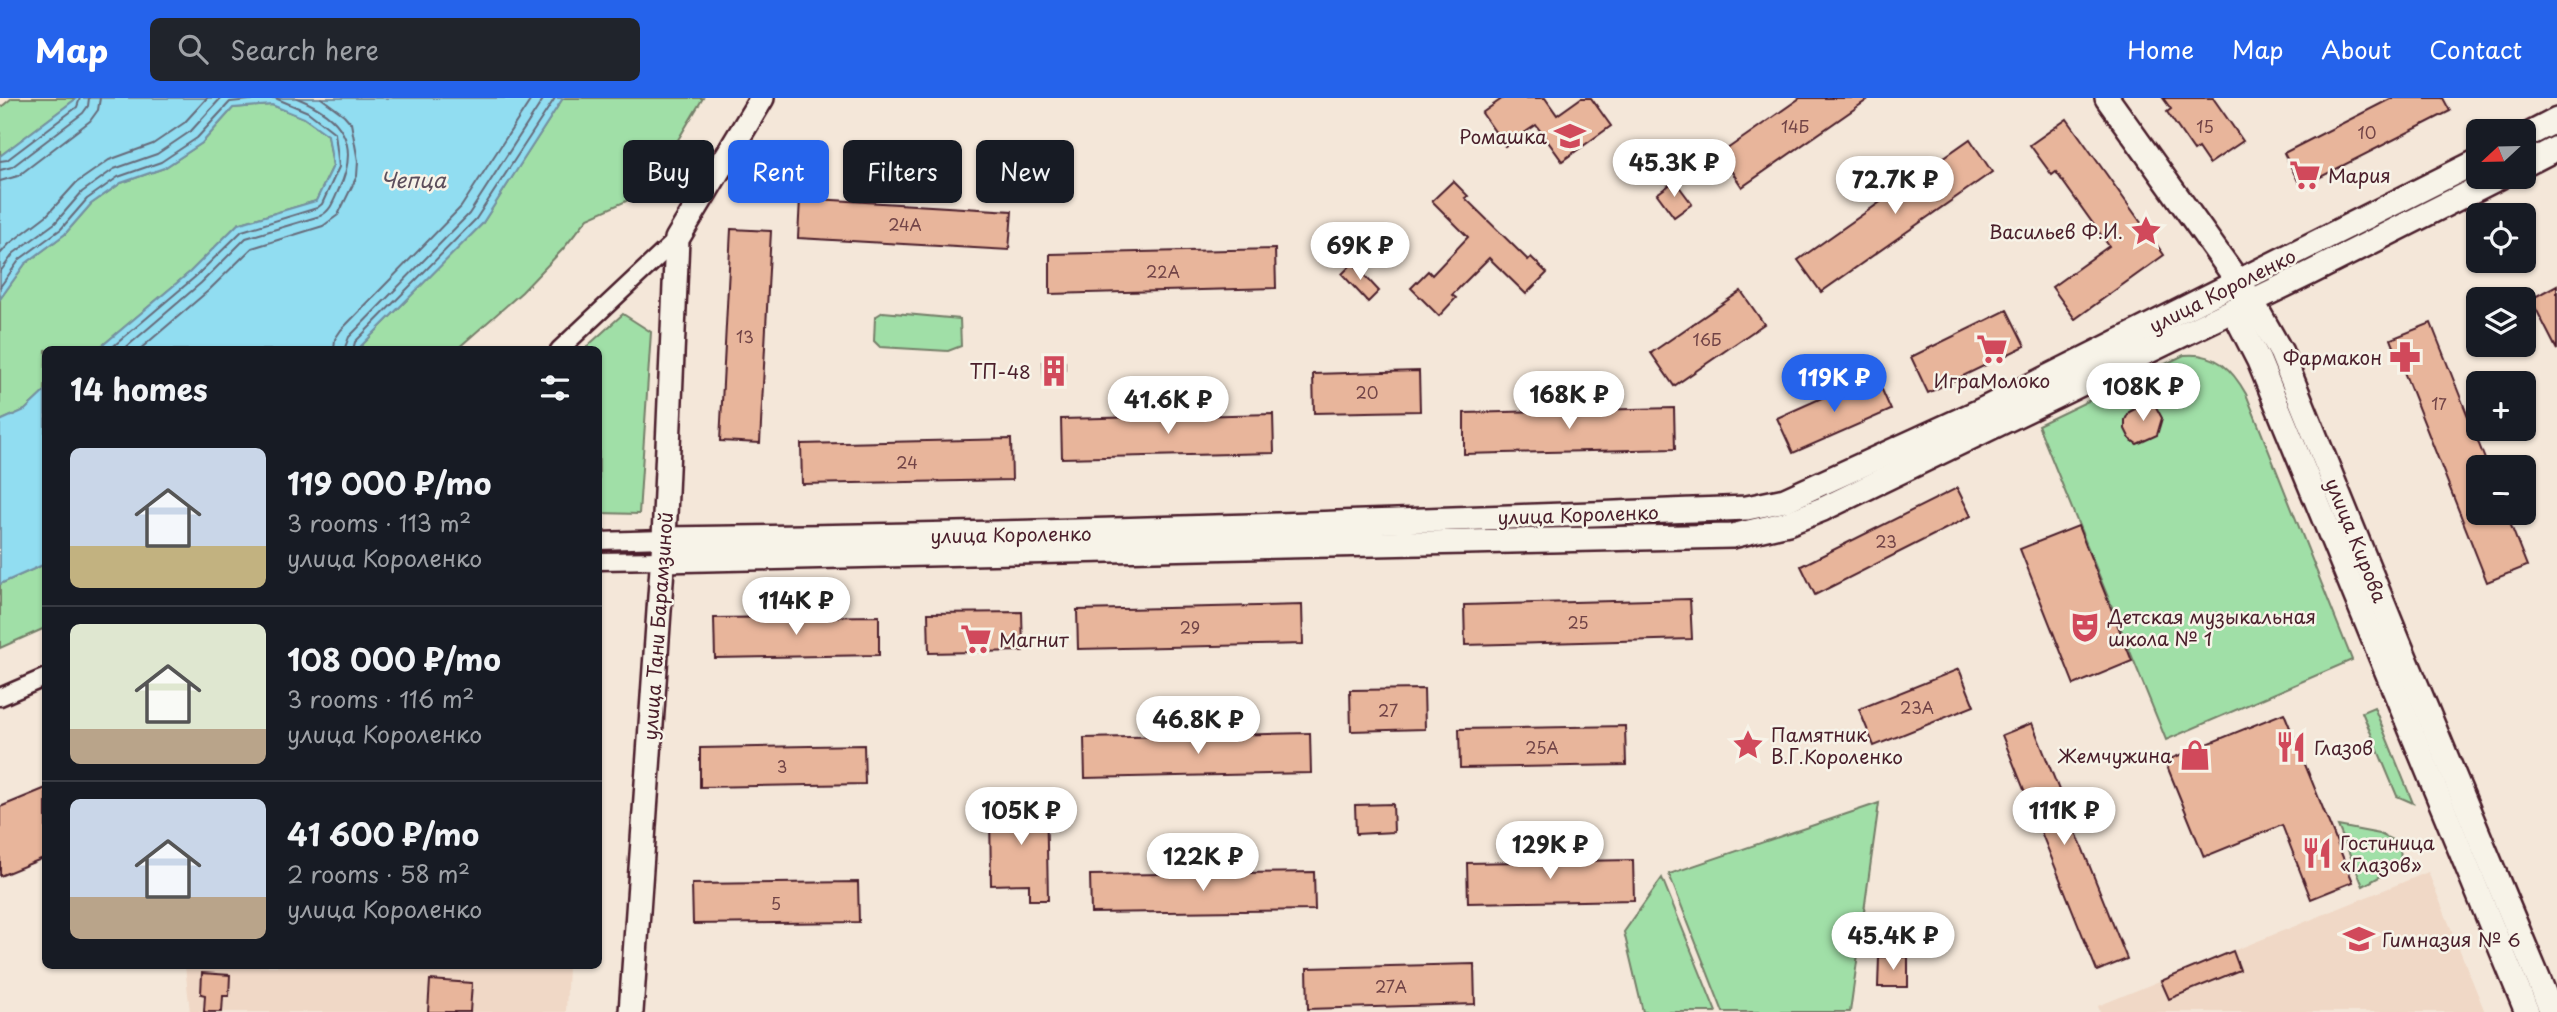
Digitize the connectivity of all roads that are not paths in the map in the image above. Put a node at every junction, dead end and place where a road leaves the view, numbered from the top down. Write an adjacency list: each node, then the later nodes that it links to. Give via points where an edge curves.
1 (762, 98): 9 (street)
2 (2107, 98): 10 (street)
3 (2557, 120): 4 (street)
4 (2536, 131)
5 (2557, 148): 6 (street)
6 (2536, 159)
7 (2466, 166): 10 (street, улица Короленко)
8 (2476, 189): 11 (street, улица Короленко)
9 (677, 239): 12 (street); 14 (street, улица Тани Барамзиной)
10 (2238, 281): 11 (street); 14 (street, улица Короленко, via 1980,411 1785,499 1747,508)
11 (2242, 305): 14 (street, улица Короленко, via 1823,509 1732,536); 19 (street, улица Кирова, via 2259,361); 20 (street, улица Кирова, via 2281,352)
12 (563, 346)
13 (602, 542): 14 (street, улица Короленко)
14 (664, 550): 15 (street, улица Короленко, via 624,561); 18 (street, улица Тани Барамзиной)
15 (602, 561)
16 (42, 679): 17 (street)
17 (0, 696)
18 (631, 1012)
19 (2527, 1012)
20 (2552, 1012)

